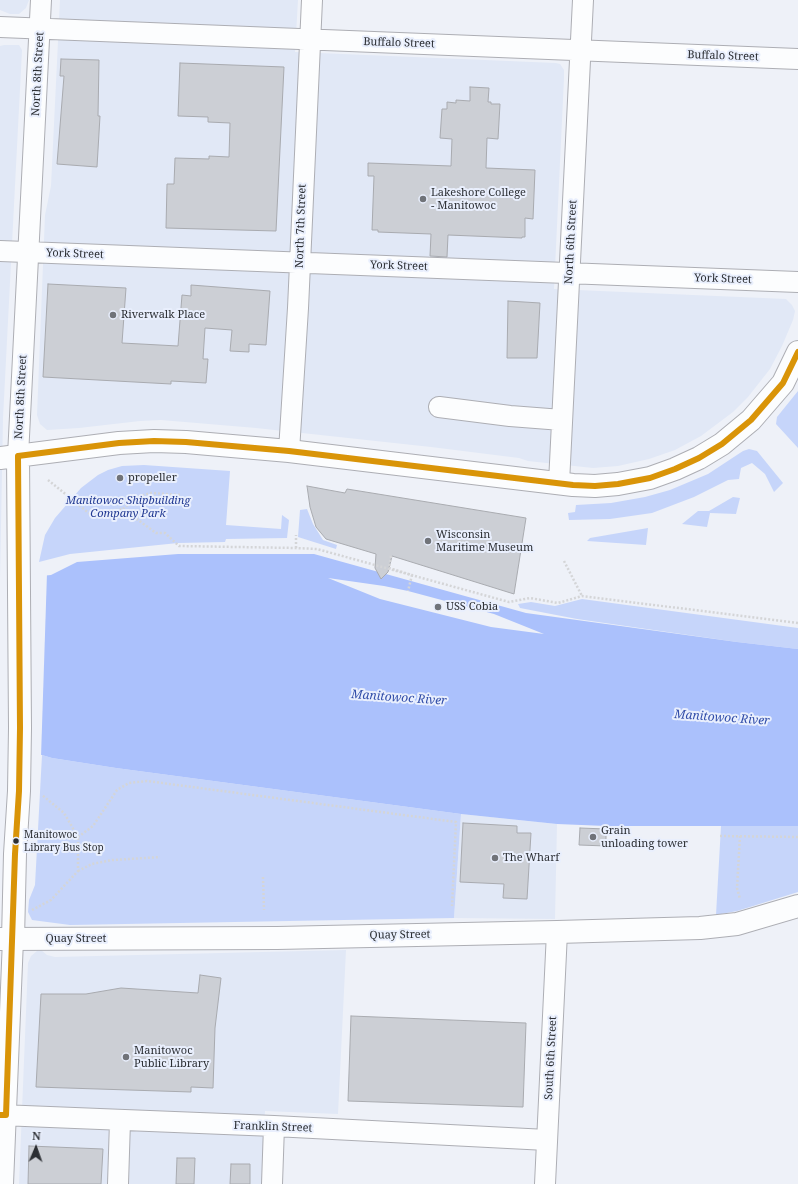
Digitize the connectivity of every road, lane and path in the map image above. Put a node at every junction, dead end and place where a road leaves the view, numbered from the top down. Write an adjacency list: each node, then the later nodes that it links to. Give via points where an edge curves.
1 (41, 0): 5 (street, North 8th Street)
2 (312, 0): 6 (street, North 7th Street)
3 (583, 0): 7 (street, North 6th Street)
4 (0, 27): 5 (street, Buffalo Street)
5 (40, 28): 6 (street, Buffalo Street); 10 (street, North 8th Street)
6 (309, 39): 7 (street, Buffalo Street); 11 (street, North 7th Street)
7 (580, 50): 8 (street, Buffalo Street); 12 (street, North 6th Street)
8 (798, 59)
9 (0, 251): 10 (street, York Street)
10 (29, 252): 11 (street, York Street); 18 (street, North 8th Street)
11 (300, 263): 12 (street, York Street); 17 (street, North 7th Street)
12 (570, 272): 13 (street, York Street); 16 (street, North 6th Street)
13 (798, 282)
14 (798, 352): 20 (main road, via 783,383 751,420 722,444 699,458 663,474 627,483 595,486)
15 (439, 407): 16 (street)
16 (562, 420): 20 (street, North 6th Street)
17 (289, 451): 18 (main road, via 154,441); 20 (main road)
18 (9, 457): 44 (main road, North 8th Street, via 19,569 20,728 15,854)
19 (48, 480): 22 (path, via 90,514)
20 (559, 483)
21 (181, 495): 22 (path, via 151,493 137,497)
22 (123, 509): 24 (path, via 156,533 165,533 179,546)
23 (296, 535): 24 (path)
24 (296, 548): 28 (path, via 317,549 509,602 530,598 558,603)
25 (391, 556): 27 (path, bridge, via 389,568 412,575)
26 (564, 561): 28 (path)
27 (408, 591)
28 (582, 596): 29 (path)
29 (798, 623)
30 (42, 795): 33 (path, via 64,814)
31 (720, 836): 32 (path)
32 (740, 836): 34 (path); 38 (path, via 737,888)
33 (78, 837): 36 (path); 39 (path, via 93,826 117,790 129,783 147,781 456,822)
34 (798, 837)
35 (160, 857): 36 (path, via 112,860 92,864)
36 (78, 872): 42 (path, via 50,900)
37 (264, 877): 41 (path)
38 (740, 899)
39 (452, 906)
40 (798, 906): 43 (main road, Quay Street, via 737,924 700,928)
41 (264, 910)
42 (28, 912)
43 (557, 932): 44 (main road, Quay Street, via 278,938); 48 (street, South 6th Street)
44 (6, 939): 45 (street)
45 (3, 1115): 46 (street, Franklin Street); 49 (street)
46 (120, 1121): 47 (street, Franklin Street); 50 (street)
47 (274, 1126): 48 (street, Franklin Street); 51 (street)
48 (547, 1140): 52 (street, South 6th Street)
49 (3, 1184)
50 (118, 1184)
51 (272, 1184)
52 (545, 1184)

